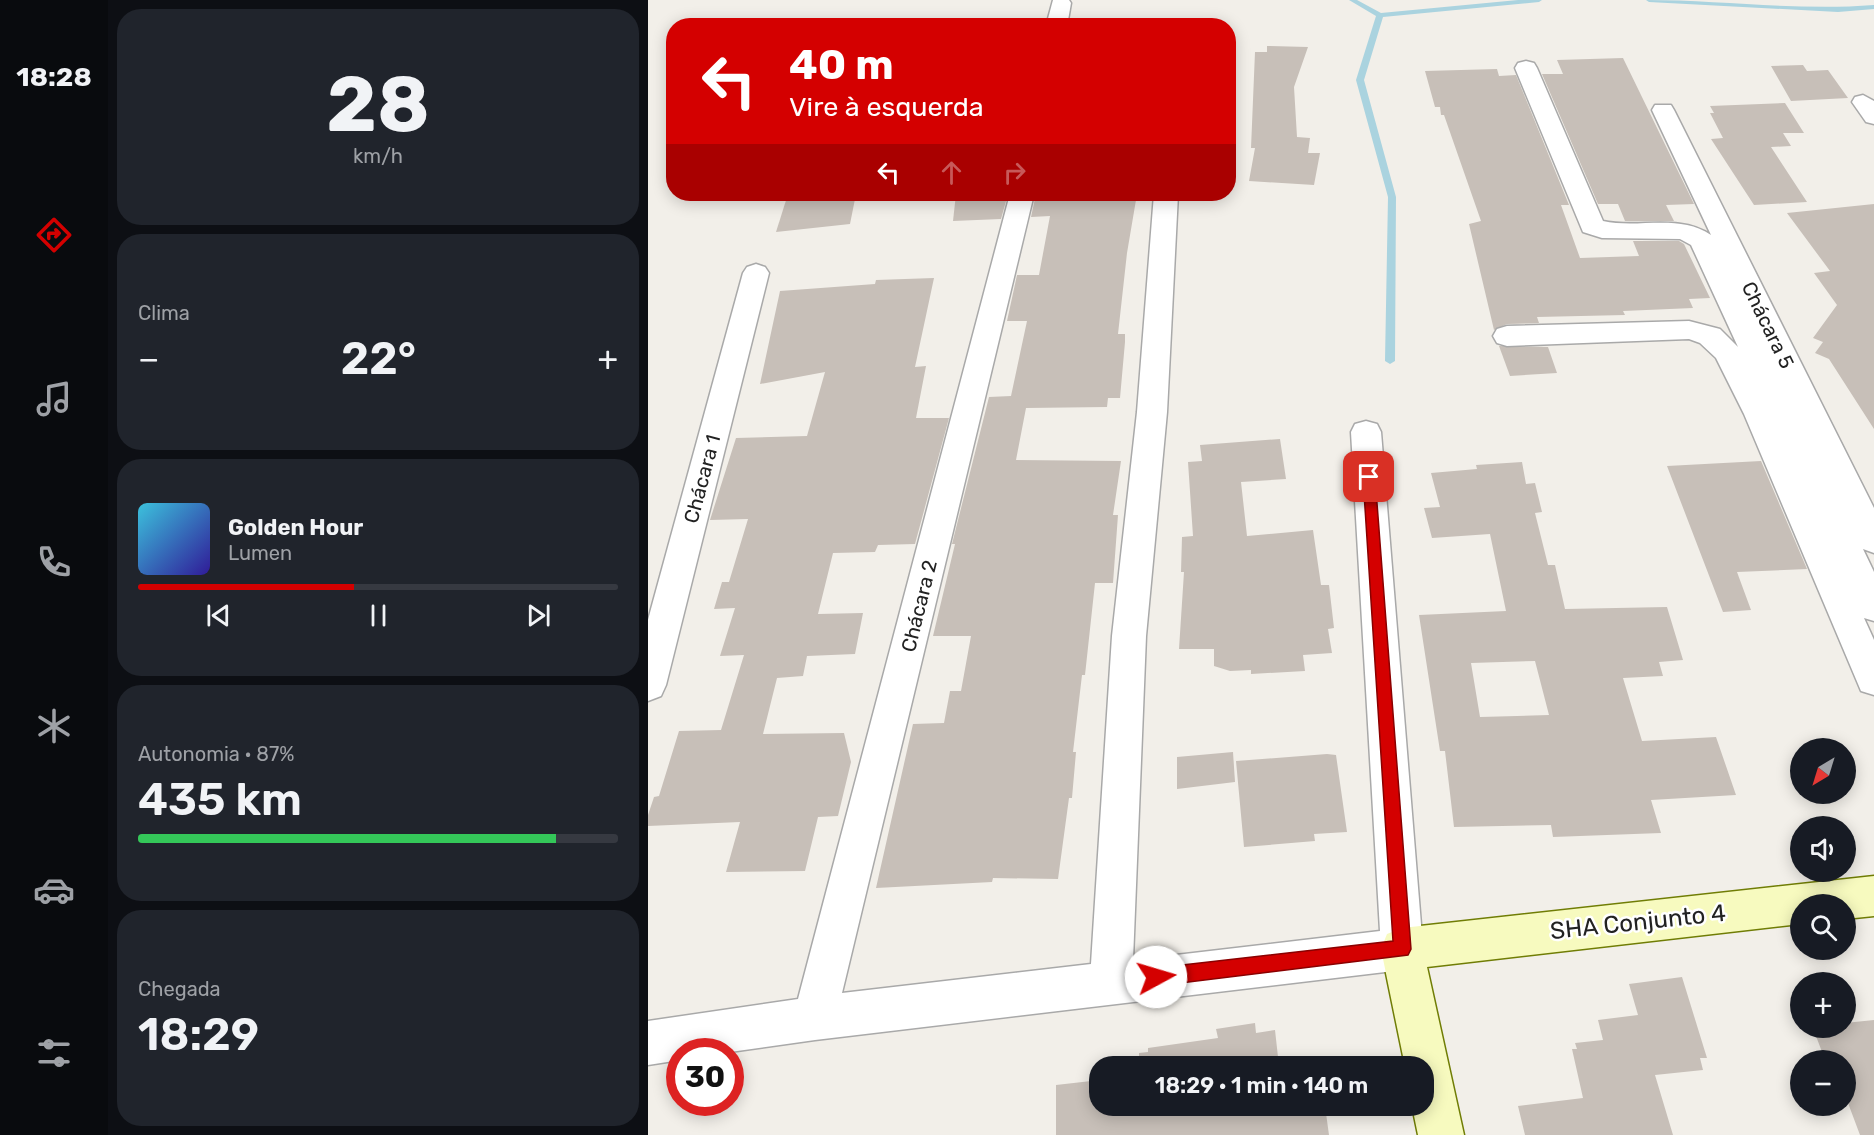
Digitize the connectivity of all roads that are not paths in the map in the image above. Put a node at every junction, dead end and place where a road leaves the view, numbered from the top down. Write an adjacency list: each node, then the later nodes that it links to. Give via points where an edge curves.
1 (1061, 3): 2 (street)
2 (1058, 18)
3 (1526, 68): 11 (street, via 1592,226 1602,230 1681,231 1702,240)
4 (1663, 110): 10 (street, Chácara 5)
5 (1020, 201): 17 (street, Chácara 2)
6 (1165, 201): 16 (street, via 1152,412 1129,636)
7 (756, 273): 13 (street, Chácara 1)
8 (1507, 336): 12 (street, via 1689,330 1710,336 1727,352 1759,414)
9 (1366, 432): 15 (street)
10 (1874, 540)
11 (1874, 607)
12 (1874, 680)
13 (648, 685)
14 (1874, 896): 15 (street, SHA Conjunto 4)
15 (1402, 949): 16 (street); 19 (street)
16 (1111, 982): 17 (street)
17 (815, 1018): 18 (street)
18 (648, 1043)
19 (1442, 1135)

